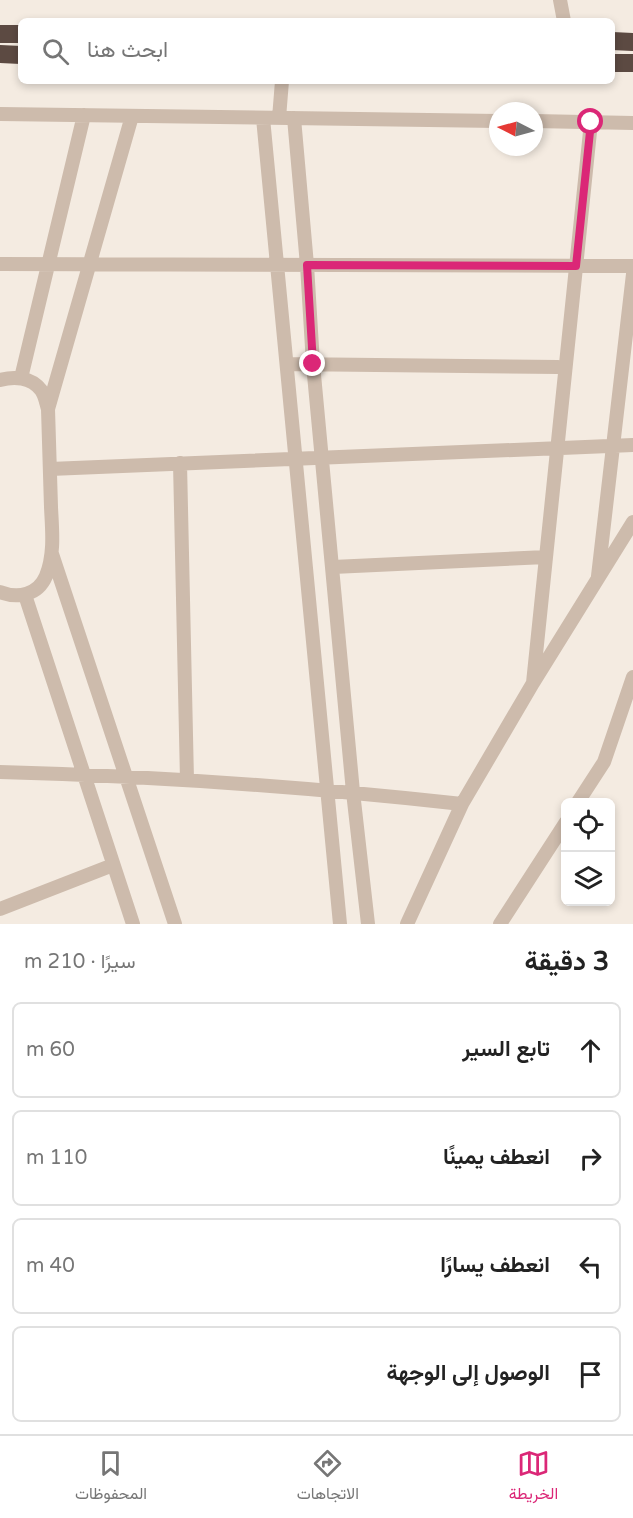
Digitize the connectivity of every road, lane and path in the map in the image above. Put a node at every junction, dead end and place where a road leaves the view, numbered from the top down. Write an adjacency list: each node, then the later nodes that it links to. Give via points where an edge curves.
1 (560, 0): 2 (street)
2 (563, 18)
3 (0, 34): 4 (highway)
4 (18, 34)
5 (615, 41): 6 (highway)
6 (633, 42)
7 (0, 54): 8 (highway)
8 (18, 55)
9 (615, 63): 10 (highway)
10 (633, 63)
11 (282, 84): 16 (street)
12 (0, 114): 13 (street)
13 (84, 115): 14 (street); 24 (street)
14 (132, 116): 15 (street); 22 (street)
15 (263, 118): 16 (street); 25 (street)
16 (279, 118): 17 (street)
17 (294, 118): 18 (street); 26 (street)
18 (489, 121)
19 (543, 121): 20 (street)
20 (591, 122): 21 (street); 27 (street)
21 (633, 123)
22 (90, 263): 24 (street); 25 (street); 35 (street)
23 (0, 264): 24 (street)
24 (50, 264): 33 (street)
25 (277, 265): 26 (street); 30 (street)
26 (307, 265): 27 (street); 31 (street)
27 (576, 266): 28 (street); 38 (street)
28 (633, 266)
29 (633, 274): 37 (street)
30 (287, 364): 31 (street); 40 (street)
31 (313, 364): 32 (street); 39 (street)
32 (558, 367)
33 (21, 378): 34 (street); 35 (street, via 41,390)
34 (0, 380)
35 (48, 409): 42 (street)
36 (633, 445): 37 (street)
37 (613, 446): 38 (street); 47 (street)
38 (556, 448): 39 (street); 45 (street)
39 (322, 458): 40 (street); 46 (street)
40 (295, 459): 41 (street); 57 (street)
41 (180, 464): 42 (street); 56 (street)
42 (50, 469): 44 (street)
43 (633, 522): 47 (street)
44 (52, 554): 49 (street, via 46,577 37,589); 55 (street)
45 (546, 557): 46 (street); 52 (street)
46 (333, 567): 58 (street)
47 (598, 578): 52 (street)
48 (2, 593): 49 (street, via 11,597); 50 (street)
49 (25, 595): 54 (street)
50 (0, 608)
51 (633, 677): 59 (street, via 604,762)
52 (533, 683): 60 (street)
53 (0, 772): 54 (street)
54 (84, 774): 55 (street); 62 (street)
55 (126, 776): 56 (street); 65 (street)
56 (187, 780): 57 (street)
57 (327, 791): 58 (street); 66 (street)
58 (353, 792): 60 (street); 67 (street)
59 (581, 798)
60 (462, 804): 68 (street)
61 (561, 830): 69 (street)
62 (113, 865): 63 (street); 64 (street)
63 (0, 909)
64 (133, 924)
65 (175, 924)
66 (340, 924)
67 (368, 924)
68 (407, 924)
69 (500, 924)

